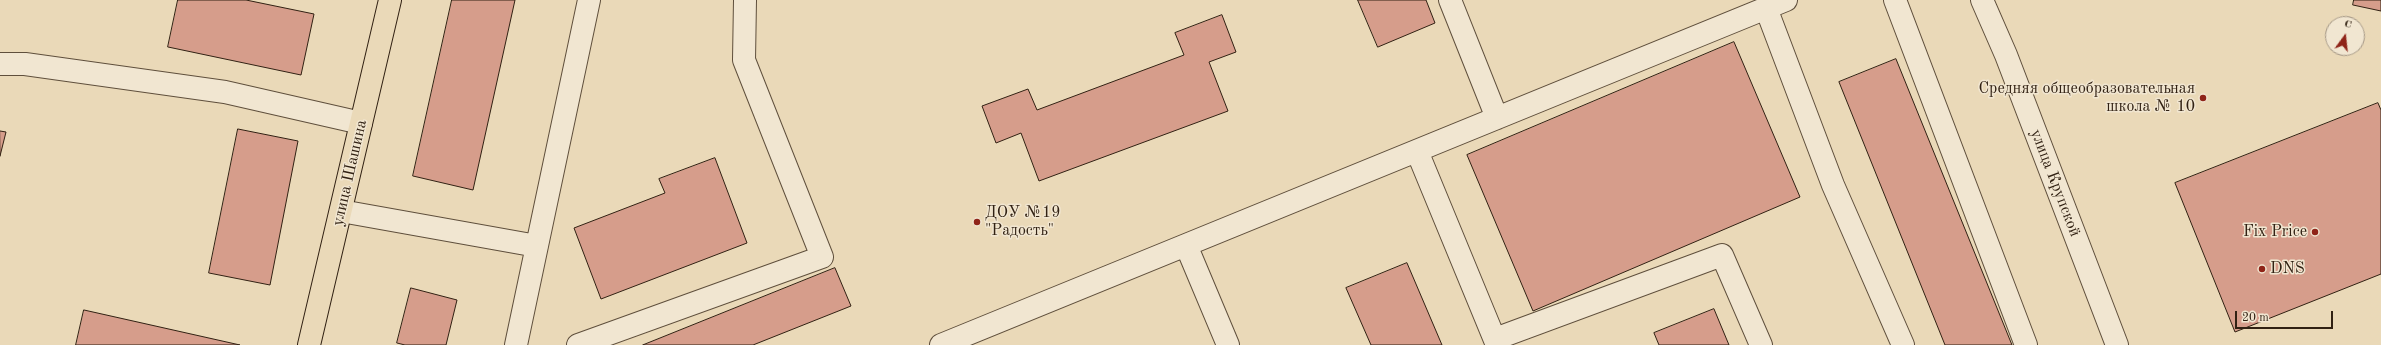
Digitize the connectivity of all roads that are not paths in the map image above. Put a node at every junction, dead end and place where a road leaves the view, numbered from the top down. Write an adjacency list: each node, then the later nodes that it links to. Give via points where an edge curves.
1 (390, 0): 10 (main road, улица Шашина)
2 (588, 0): 14 (street)
3 (745, 0): 18 (street, via 744,60 822,257)
4 (1450, 0): 9 (street)
5 (1895, 0): 23 (street)
6 (1982, 0): 24 (street, улица Крупской, via 2006,55)
7 (1776, 4): 9 (street); 22 (street, via 1833,185)
8 (0, 64): 10 (street, via 25,64 226,92)
9 (1497, 118): 11 (street)
10 (362, 123): 12 (main road, улица Шашина)
11 (1417, 151): 13 (street); 15 (street)
12 (341, 211): 14 (street); 16 (main road, улица Шашина)
13 (1186, 245): 19 (street); 20 (street)
14 (537, 246): 17 (street)
15 (1496, 342): 21 (street, via 1722,255)
16 (309, 345)
17 (516, 345)
18 (578, 345)
19 (940, 345)
20 (1228, 345)
21 (1761, 345)
22 (1903, 345)
23 (2026, 345)
24 (2118, 345)

